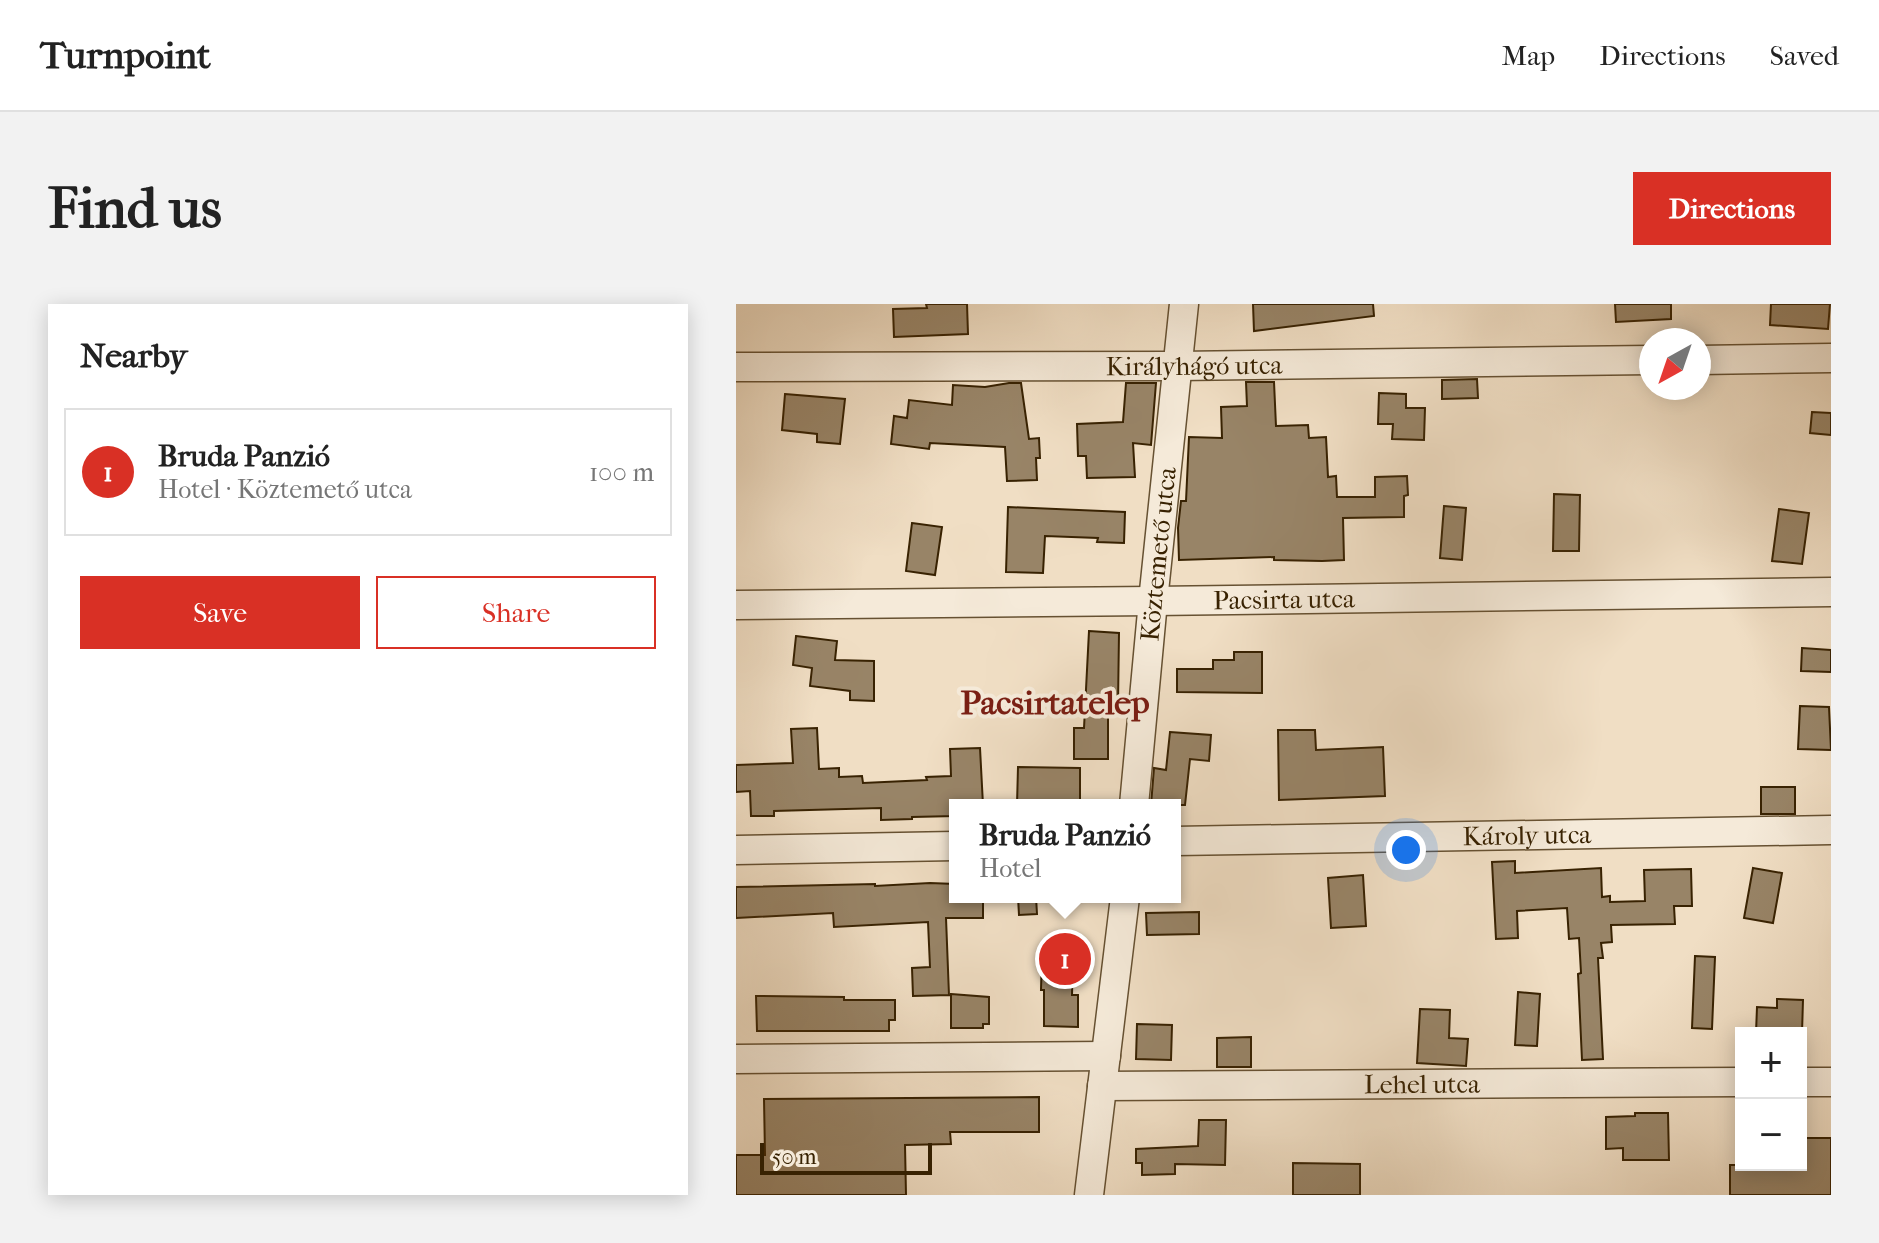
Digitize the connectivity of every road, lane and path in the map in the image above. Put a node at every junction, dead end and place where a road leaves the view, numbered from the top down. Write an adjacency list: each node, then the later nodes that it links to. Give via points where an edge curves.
1 (1184, 304): 5 (street, Köztemető utca)
2 (1831, 358): 4 (street)
3 (1639, 360): 5 (street, Királyhágó utca)
4 (1711, 360)
5 (1178, 366): 6 (street, Királyhágó utca); 8 (street, Köztemető utca)
6 (736, 367)
7 (1831, 592): 8 (street, Pacsirta utca)
8 (1153, 601): 9 (street, Pacsirta utca); 10 (street, Köztemető utca)
9 (736, 605)
10 (1135, 799)
11 (1831, 830): 12 (street, Károly utca)
12 (1181, 841)
13 (949, 846): 14 (street)
14 (736, 850)
15 (1124, 903): 16 (street)
16 (1106, 1056): 17 (street); 21 (street)
17 (736, 1059)
18 (1735, 1082): 21 (street, Lehel utca)
19 (1807, 1082): 20 (street)
20 (1831, 1082)
21 (1102, 1086): 22 (street)
22 (1089, 1195)

